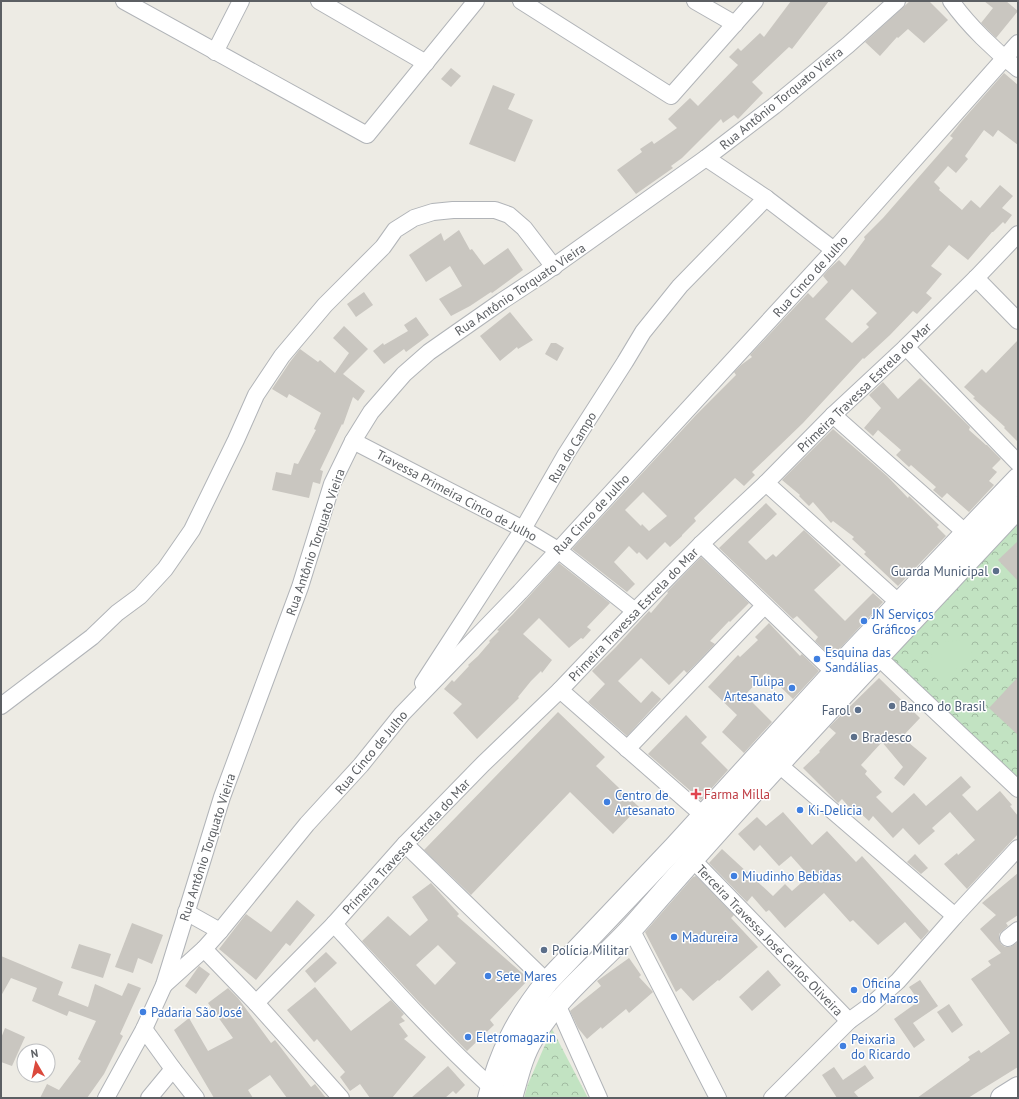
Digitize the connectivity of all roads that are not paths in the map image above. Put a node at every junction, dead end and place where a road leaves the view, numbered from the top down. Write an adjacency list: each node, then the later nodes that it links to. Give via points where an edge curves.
1 (124, 1): 12 (street)
2 (241, 1): 12 (street)
3 (319, 1): 14 (street)
4 (476, 1): 14 (street)
5 (522, 1): 10 (street, via 671,96)
6 (695, 1): 10 (street)
7 (755, 1): 10 (street)
8 (897, 1): 16 (street, Rua Antônio Torquato Vieira, via 774,106)
9 (951, 1): 13 (street)
10 (735, 24)
11 (1018, 43): 13 (street, Rua Cinco de Julho)
12 (215, 52): 14 (street, via 367,135)
13 (1004, 59): 15 (street); 19 (street, Rua Cinco de Julho)
14 (426, 63)
15 (1018, 69)
16 (706, 158): 17 (street); 20 (street, Rua Antônio Torquato Vieira)
17 (766, 198): 19 (street); 30 (street, Rua do Campo, via 685,281 643,332 566,454)
18 (1018, 234): 21 (street, Primeira Travessa Estrela do Mar)
19 (834, 250): 33 (street, Rua Cinco de Julho)
20 (554, 267): 25 (street, Rua Antônio Torquato Vieira, via 429,352 389,391); 40 (street, via 524,228 509,215 495,210 433,212 414,218 395,230 383,247 325,305 278,363 256,395 192,530 165,569 140,596 117,613 92,637)
21 (976, 278): 22 (street); 23 (street, Primeira Travessa Estrela do Mar)
22 (1018, 321)
23 (906, 347): 24 (street, Primeira Travessa Estrela do Mar); 26 (street)
24 (833, 415): 28 (street, Primeira Travessa Estrela do Mar); 31 (street)
25 (353, 441): 30 (street, Travessa Primeira Cinco de Julho); 49 (street, Rua Antônio Torquato Vieira, via 332,484 300,587 222,797)
26 (1018, 463)
27 (1018, 479): 31 (main road)
28 (766, 483): 32 (street, Primeira Travessa Estrela do Mar); 35 (street)
29 (1018, 507): 35 (main road)
30 (523, 529): 33 (street, Travessa Primeira Cinco de Julho); 41 (street, Rua do Campo)
31 (966, 533): 35 (main road)
32 (701, 544): 34 (street); 36 (street, Primeira Travessa Estrela do Mar)
33 (558, 550): 36 (street, Travessa Primeira Cinco de Julho); 41 (street, Rua Cinco de Julho)
34 (764, 606): 38 (street); 42 (street)
35 (907, 610): 37 (main road); 38 (main road)
36 (635, 611): 39 (street, Primeira Travessa Estrela do Mar)
37 (878, 657): 43 (main road); 44 (street)
38 (835, 673): 45 (main road)
39 (560, 690): 42 (street); 46 (street, Primeira Travessa Estrela do Mar)
40 (1, 706)
41 (402, 714): 53 (street, Rua Cinco de Julho, via 361,765 307,824)
42 (627, 749): 45 (street)
43 (778, 764): 45 (main road); 50 (street)
44 (1018, 789)
45 (711, 823): 48 (main road); 55 (main road)
46 (405, 844): 51 (street, Primeira Travessa Estrela do Mar); 55 (street)
47 (1018, 848): 50 (street)
48 (692, 859): 52 (main road); 59 (street, Terceira Travessa José Carlos Oliveira)
49 (186, 912): 53 (street); 56 (street, Rua Antônio Torquato Vieira)
50 (955, 916): 59 (street, via 898,981)
51 (334, 924): 57 (street, Primeira Travessa Estrela do Mar); 63 (street)
52 (631, 929): 58 (main road); 70 (street)
53 (220, 932): 54 (street, Rua Cinco de Julho)
54 (204, 949): 56 (street, Rua Cinco de Julho); 57 (street)
55 (547, 982): 58 (main road); 63 (main road, via 520,1018 502,1057)
56 (164, 985): 60 (street, Rua Antônio Torquato Vieira)
57 (256, 1003): 67 (street)
58 (557, 1004): 68 (main road, via 532,1039); 69 (street)
59 (849, 1021): 71 (street)
60 (144, 1029): 61 (street); 64 (street, Rua Antônio Torquato Vieira)
61 (173, 1069): 65 (street); 66 (street)
62 (1018, 1088): 72 (main road)
63 (491, 1093)
64 (106, 1098)
65 (149, 1098)
66 (196, 1098)
67 (342, 1098)
68 (511, 1098)
69 (599, 1098)
70 (718, 1098)
71 (772, 1098)
72 (1002, 1098)

